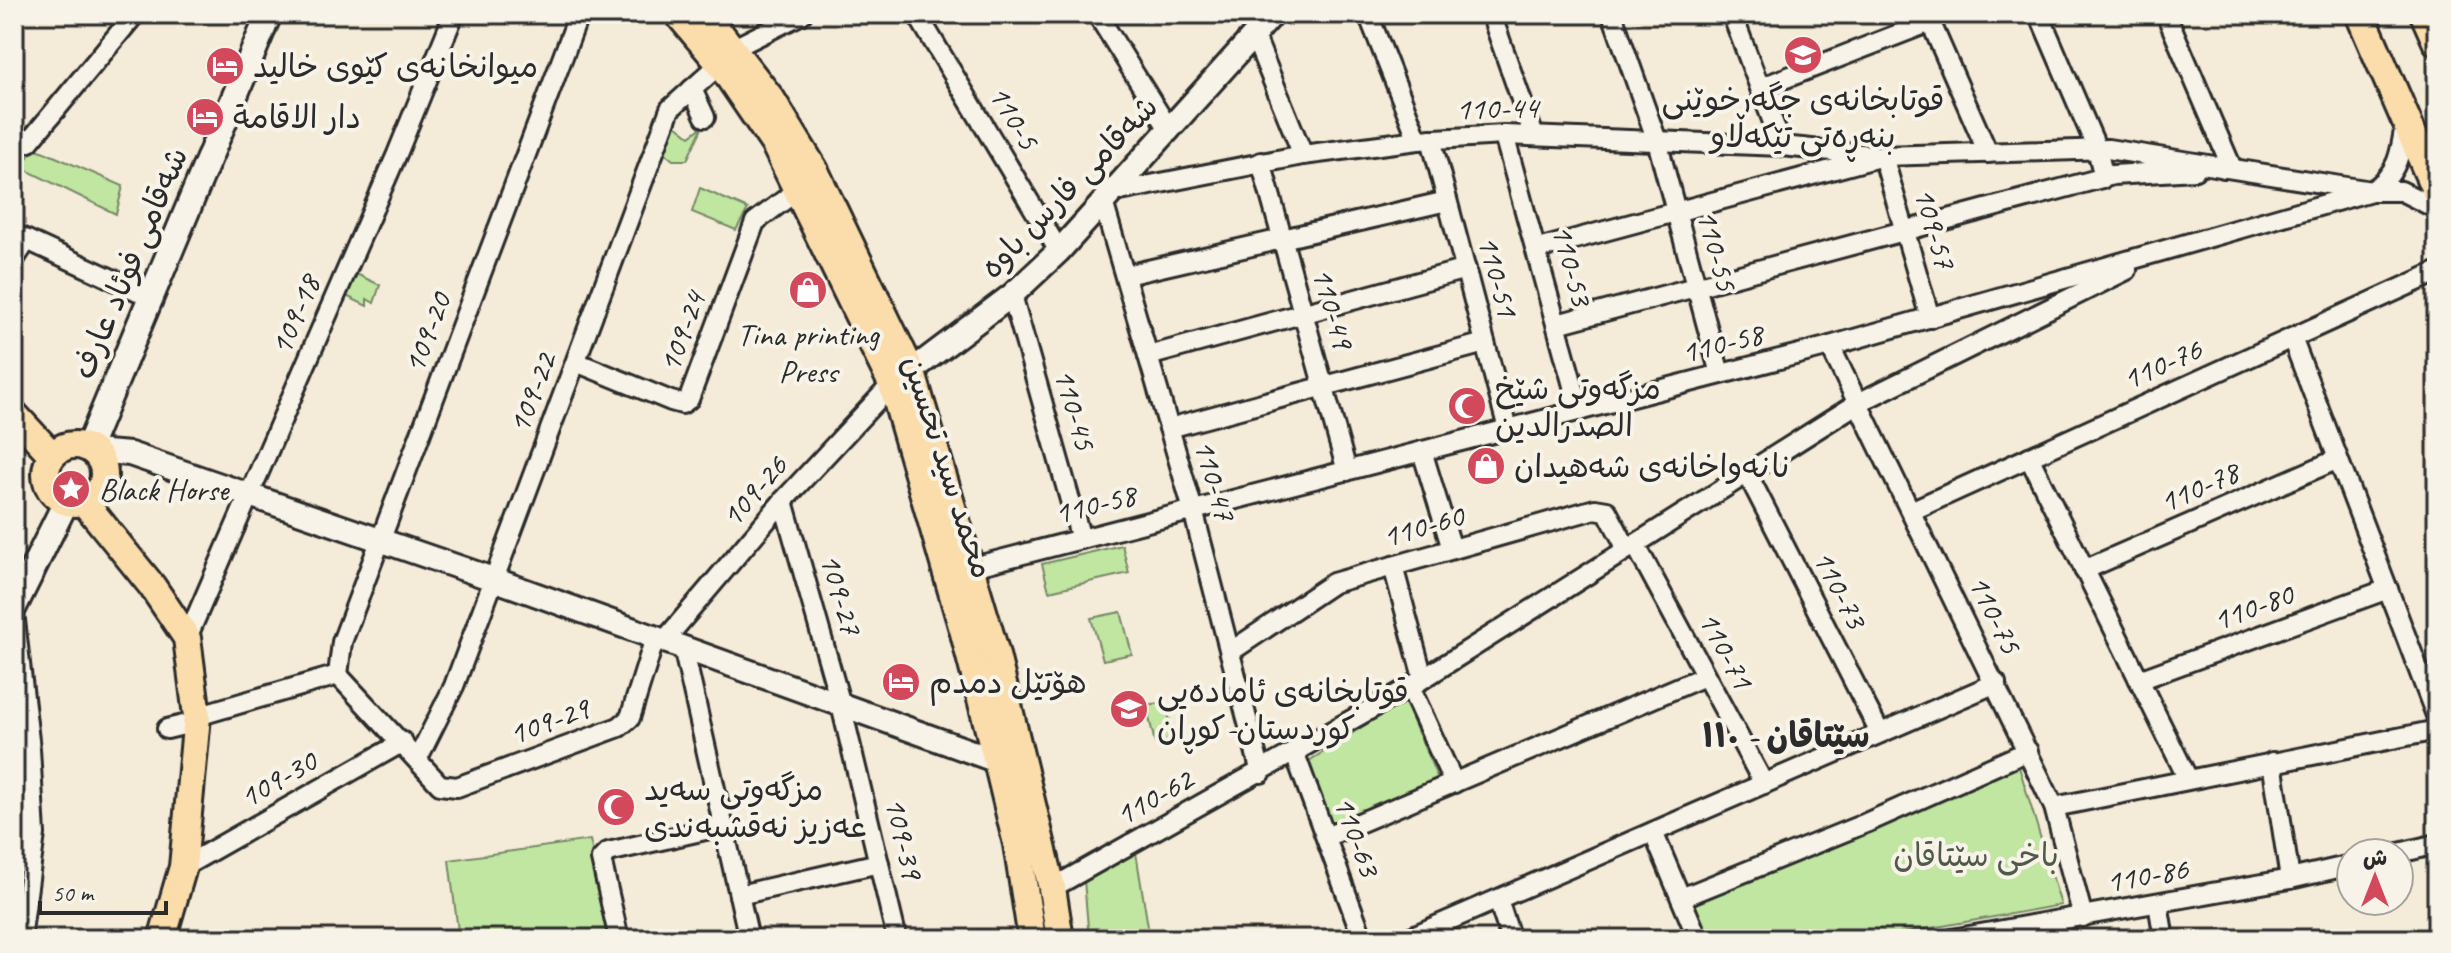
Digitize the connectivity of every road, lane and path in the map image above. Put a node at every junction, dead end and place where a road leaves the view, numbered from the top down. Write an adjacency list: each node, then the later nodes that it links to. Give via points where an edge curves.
1 (135, 14): 32 (street, via 29,142)
2 (269, 14): 60 (main road, شەقامی فوئاد عارف)
3 (454, 14): 84 (street, 109-18)
4 (579, 14): 90 (street, 109-20)
5 (678, 14): 22 (main road, محمد سید تحسین)
6 (705, 14): 22 (main road)
7 (802, 14): 22 (street, 109-22)
8 (917, 14): 53 (street, 110-5)
9 (1273, 14): 20 (street, شەقامی فارس باوە)
10 (1368, 14): 30 (street, 110-51)
11 (1491, 14): 29 (street)
12 (1612, 14): 31 (street, 110-55)
13 (1732, 14): 23 (street)
14 (2039, 14): 34 (street)
15 (2166, 14): 39 (street)
16 (2360, 14): 26 (highway)
17 (2425, 14): 21 (highway)
18 (1102, 16): 27 (street)
19 (1928, 18): 23 (street); 35 (street)
20 (1255, 37): 27 (street, شەقامی فارس باوە); 36 (street)
21 (2437, 41)
22 (727, 56): 24 (street, 109-22); 41 (main road, محمد سید تحسین); 70 (main road, via 814,169)
23 (1760, 88): 33 (street)
24 (692, 89): 25 (street); 68 (street, 109-22, via 670,109)
25 (705, 117)
26 (2406, 119): 42 (street, via 2398,163); 43 (highway)
27 (1170, 131): 44 (street, شەقامی فارس باوە)
28 (1504, 135): 29 (street, 110-44); 30 (street, 110-44); 52 (street, 110-53)
29 (1534, 136): 31 (street, 110-44)
30 (1424, 139): 36 (street, 110-44); 45 (street, 110-51)
31 (1657, 141): 33 (street, 110-44); 47 (street, 110-55)
32 (14, 144)
33 (1782, 146): 37 (street, 110-44)
34 (2097, 149): 35 (street); 39 (street); 40 (street)
35 (1988, 153): 37 (street)
36 (1303, 155): 38 (street, 110-44)
37 (1883, 156): 47 (street); 48 (street, 109-57)
38 (1261, 162): 44 (street, 110-44); 50 (street, 110-49)
39 (2232, 168): 40 (street); 42 (street)
40 (2104, 178): 48 (street)
41 (799, 189): 68 (street, 109-24, via 755,222 689,399 682,404 671,401); 70 (main road, محمد سید تحسین)
42 (2371, 191): 46 (street, 110-58, via 2401,191); 51 (street, 110-58)
43 (2437, 192)
44 (1110, 198): 53 (street, شەقامی فارس باوە); 57 (street, 110-47)
45 (1447, 201): 50 (street); 55 (street, 110-51)
46 (2437, 209)
47 (1677, 214): 52 (street); 58 (street, 110-55)
48 (1905, 233): 58 (street); 62 (street, 109-57)
49 (21, 237): 54 (street); 60 (street)
50 (1283, 239): 57 (street); 61 (street, 110-49)
51 (2172, 248): 62 (street, 110-58); 72 (street, 110-62)
52 (1538, 249): 63 (street, 110-53)
53 (1059, 251): 59 (street, شەقامی فارس باوە)
54 (14, 260)
55 (1466, 269): 61 (street); 65 (street, 110-51)
56 (2437, 272): 64 (street, 110-76)
57 (1126, 275): 67 (street, 110-47)
58 (1697, 288): 63 (street); 69 (street, 110-55)
59 (1012, 295): 70 (street, شەقامی فارس باوە); 89 (street, 110-45)
60 (151, 297): 77 (main road, شەقامی فوئاد عارف)
61 (1303, 314): 67 (street); 71 (street, 110-49)
62 (1930, 318): 66 (street, 110-58)
63 (1557, 324): 73 (street, 110-53)
64 (2292, 338): 80 (street, 110-76); 81 (street)
65 (1485, 343): 71 (street); 76 (street, 110-51)
66 (1830, 346): 69 (street, 110-58); 72 (street, 110-75)
67 (1148, 356): 75 (street, 110-47)
68 (576, 362): 96 (street, 109-22)
69 (1720, 374): 73 (street, 110-58)
70 (902, 378): 85 (street, 109-26); 94 (main road); 116 (main road, محمد سید تحسین)
71 (1323, 385): 75 (street); 82 (street, 110-49)
72 (1858, 403): 83 (street, 110-62); 88 (street, 110-75)
73 (1580, 411): 76 (street, 110-58)
74 (14, 414): 79 (main road)
75 (1169, 428): 87 (street, 110-47)
76 (1508, 429): 78 (street, 110-58)
77 (91, 450): 79 (main road, via 73,445); 84 (street, via 130,454); 86 (main road, via 103,466 103,484)
78 (1422, 451): 82 (street, 110-58); 92 (street)
79 (51, 454): 86 (main road, via 48,486)
80 (2029, 457): 88 (street, 110-76); 95 (street)
81 (2338, 459): 95 (street, 110-78); 97 (street)
82 (1347, 471): 87 (street, 110-58)
83 (1747, 473): 91 (street, 110-62); 111 (street, 110-73)
84 (249, 497): 90 (street); 99 (street, 109-18)
85 (783, 501): 100 (street, 109-26); 107 (street, 109-27)
86 (75, 502): 98 (main road); 99 (main road, via 152,586)
87 (1193, 510): 89 (street, 110-58); 101 (street, 110-47)
88 (1911, 511): 106 (street, 110-75)
89 (1081, 539): 94 (street, 110-58)
90 (382, 541): 96 (street); 102 (street, 109-20, via 342,642)
91 (1631, 547): 92 (street, 110-60, via 1600,508); 103 (street, 110-71); 105 (street, 110-62)
92 (1452, 549): 93 (street, 110-60)
93 (1393, 566): 101 (street, 110-60, via 1333,583); 105 (street)
94 (969, 568): 132 (main road, via 995,651)
95 (2084, 570): 104 (street)
96 (493, 579): 100 (street); 115 (street, 109-22, via 454,686)
97 (2388, 589): 104 (street, 110-80); 109 (street)
98 (14, 609): 138 (street, via 35,834)
99 (187, 638): 108 (main road)
100 (668, 642): 107 (street); 115 (street, 109-29, via 630,718 619,727 457,787 440,785); 123 (street)
101 (1230, 652): 118 (street, 110-47)
102 (338, 675): 108 (street); 112 (street, 109-29)
103 (1705, 676): 120 (street); 121 (street, 110-71)
104 (2139, 680): 119 (street)
105 (1417, 683): 114 (street, 110-62); 120 (street)
106 (1996, 683): 111 (street); 113 (street, 110-75)
107 (841, 705): 116 (street); 128 (street, 109-39)
108 (196, 719): 110 (street); 129 (main road)
109 (2437, 719): 117 (street)
110 (167, 729)
111 (1880, 733): 121 (street)
112 (403, 742): 115 (street, 109-29); 129 (street, 109-30)
113 (2028, 751): 122 (street, 110-75); 134 (street)
114 (1295, 754): 118 (street, 110-62); 125 (street, 110-63)
115 (418, 758)
116 (997, 761): 143 (main road, محمد سید تحسین)
117 (2272, 762): 119 (street); 131 (street)
118 (1261, 773): 132 (street, 110-62)
119 (2188, 779): 122 (street)
120 (1454, 783): 125 (street)
121 (1764, 784): 124 (street)
122 (2054, 807): 137 (street, 110-75)
123 (723, 826): 133 (street); 140 (street, via 608,852 601,859)
124 (1653, 832): 134 (street); 135 (street)
125 (1326, 837): 145 (street, 110-63)
126 (2437, 844): 127 (street)
127 (2415, 849)
128 (879, 863): 133 (street); 142 (street, 109-39)
129 (183, 867): 139 (main road)
130 (2335, 869): 131 (street, 110-86)
131 (2290, 879): 136 (street, 110-86)
132 (1052, 888): 144 (main road)
133 (739, 895): 141 (street)
134 (1681, 898): 148 (street)
135 (1498, 900): 146 (street); 147 (street)
136 (2158, 903): 137 (street, 110-86); 150 (street)
137 (2083, 917): 149 (street, 110-86)
138 (21, 939)
139 (162, 939)
140 (619, 939)
141 (749, 939)
142 (897, 939)
143 (1032, 939)
144 (1060, 939)
145 (1363, 939)
146 (1406, 939)
147 (1511, 939)
148 (1698, 939)
149 (1952, 939)
150 (2164, 939)

